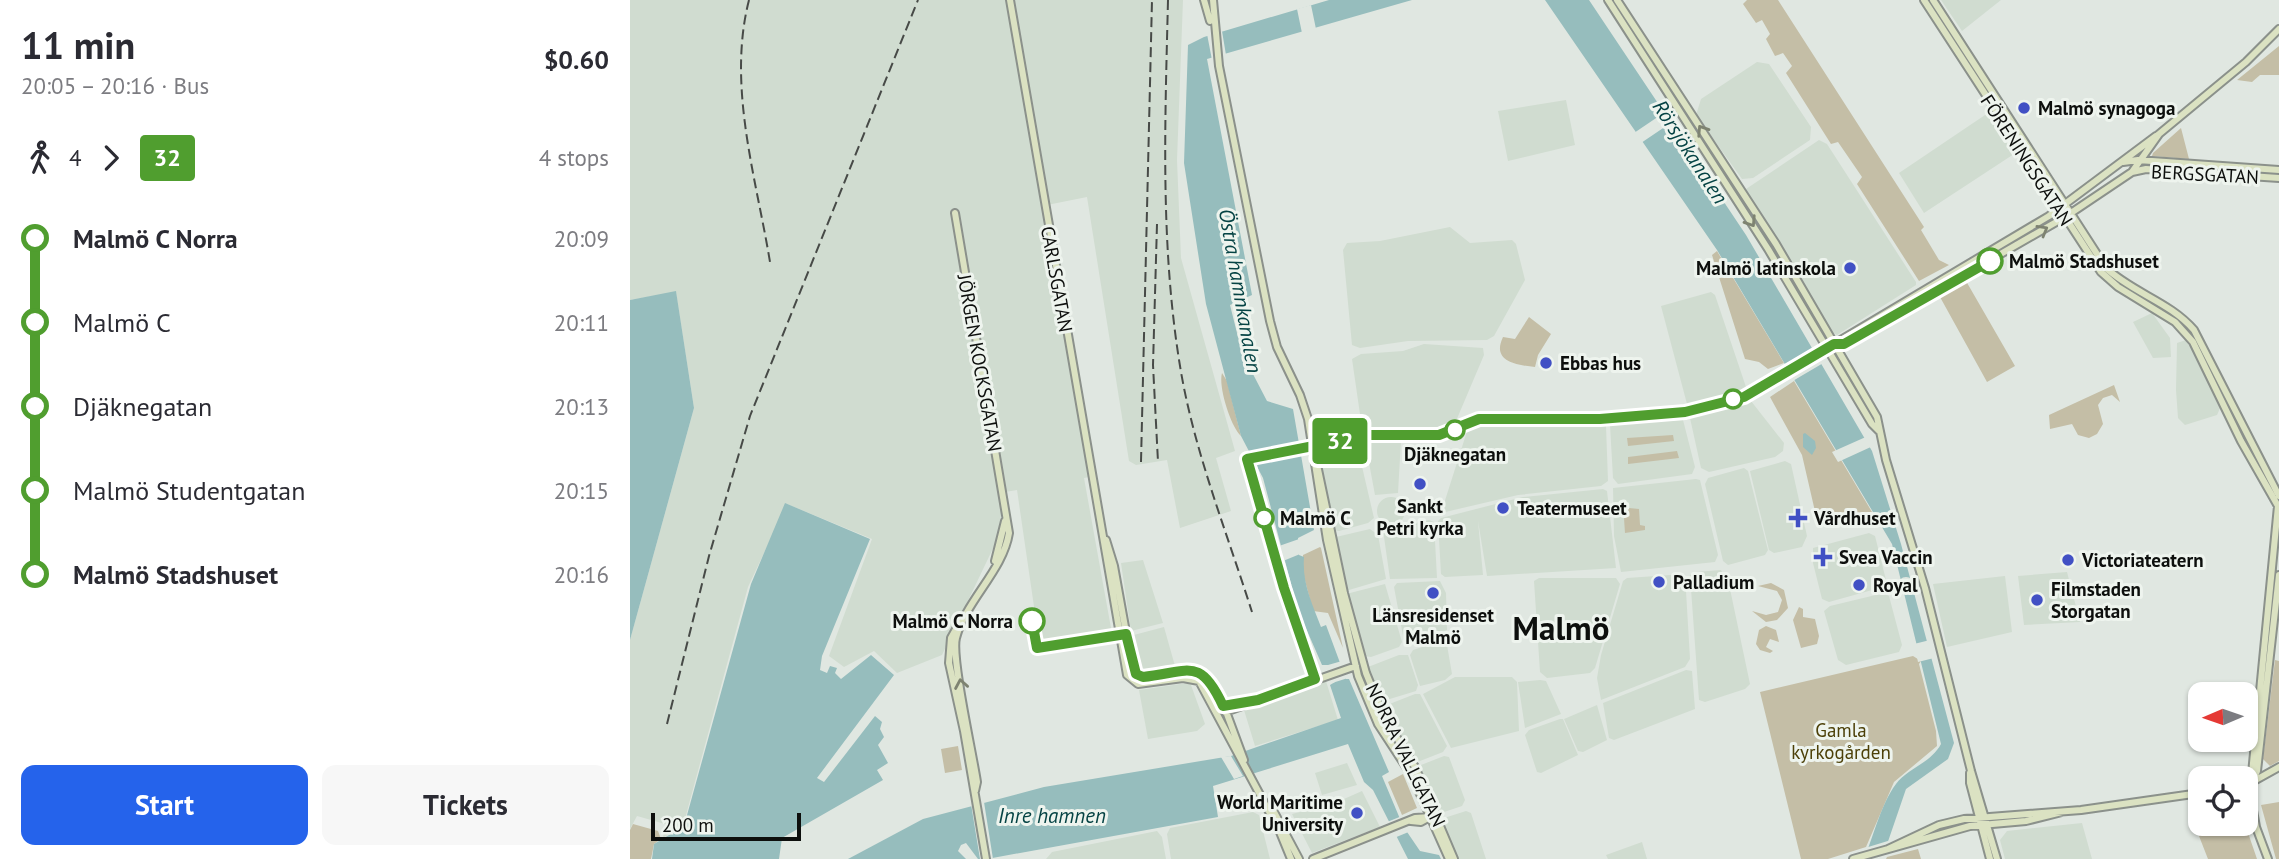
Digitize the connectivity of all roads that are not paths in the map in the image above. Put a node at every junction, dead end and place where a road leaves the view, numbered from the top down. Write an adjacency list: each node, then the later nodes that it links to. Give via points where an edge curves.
1 (1009, 0): 25 (street, CARLSGATAN)
2 (1204, 0): 9 (street)
3 (1213, 0): 9 (street)
4 (1608, 0): 20 (street, one-way to 20)
5 (1618, 0): 19 (street, one-way to 5, via 1776,244)
6 (1924, 0): 16 (street, FÖRENINGSGATAN)
7 (1933, 0): 16 (street, FÖRENINGSGATAN)
8 (2278, 32): 10 (street)
9 (1214, 33): 22 (street, NORRA VALLGATAN, via 1274,337 1300,395)
10 (2159, 134): 11 (street); 12 (street)
11 (2138, 160): 12 (street, BERGSGATAN); 13 (street, BERGSGATAN); 14 (street)
12 (2122, 163): 16 (street)
13 (2279, 170)
14 (2132, 172): 15 (street, BERGSGATAN, via 2146,169); 18 (street)
15 (2279, 178)
16 (2062, 207): 18 (street, FÖRENINGSGATAN); 19 (street)
17 (955, 213): 27 (street, JÖRGEN KOCKSGATAN, via 1009,533)
18 (2068, 215): 19 (street, one-way to 18, via 1844,344); 23 (street, FÖRENINGSGATAN, via 2106,268 2175,311 2194,330); 24 (street, FÖRENINGSGATAN, via 2101,272 2175,322 2193,342)
19 (1834, 344): 20 (street); 21 (street, via 1877,417)
20 (1827, 349): 21 (street)
21 (1880, 432): 37 (street)
22 (1312, 446): 28 (street, NORRA VALLGATAN, via 1320,466 1344,596); 29 (street, NORRA VALLGATAN)
23 (2279, 496)
24 (2279, 512): 26 (street)
25 (1101, 525): 30 (street, CARLSGATAN, via 1112,556 1132,667 1138,676 1198,671 1207,677); 31 (street, CARLSGATAN, via 1130,681 1195,678)
26 (2276, 574): 33 (street); 34 (street)
27 (966, 615): 40 (street, one-way to 27, via 957,661 956,638); 40 (street, via 951,638 949,663)
28 (1364, 664): 29 (street); 43 (street, NORRA VALLGATAN, via 1384,717 1415,767)
29 (1355, 666): 30 (street, via 1252,705); 43 (street, NORRA VALLGATAN, via 1374,717)
30 (1225, 709): 31 (street); 32 (street)
31 (1216, 712): 32 (street)
32 (1239, 753): 38 (street)
33 (2258, 760): 35 (street); 36 (street)
34 (2251, 766)
35 (2256, 766)
36 (2276, 769): 39 (street)
37 (1970, 771): 44 (street); 44 (street, via 1969,783)
38 (1250, 774): 48 (street); 49 (street)
39 (2258, 779)
40 (975, 791): 47 (street)
41 (2188, 795): 42 (street)
42 (2064, 811): 44 (street); 44 (street, via 2031,820)
43 (1433, 817): 50 (street, via 1411,821); 51 (street, NORRA VALLGATAN); 52 (street, NORRA VALLGATAN)
44 (1983, 821): 46 (street, via 1939,825); 53 (street); 54 (street)
45 (2258, 831): 55 (street)
46 (1856, 858)
47 (986, 859)
48 (1291, 859)
49 (1299, 859)
50 (1314, 859)
51 (1449, 859)
52 (1454, 859)
53 (1990, 859)
54 (1997, 859)
55 (2267, 859)

